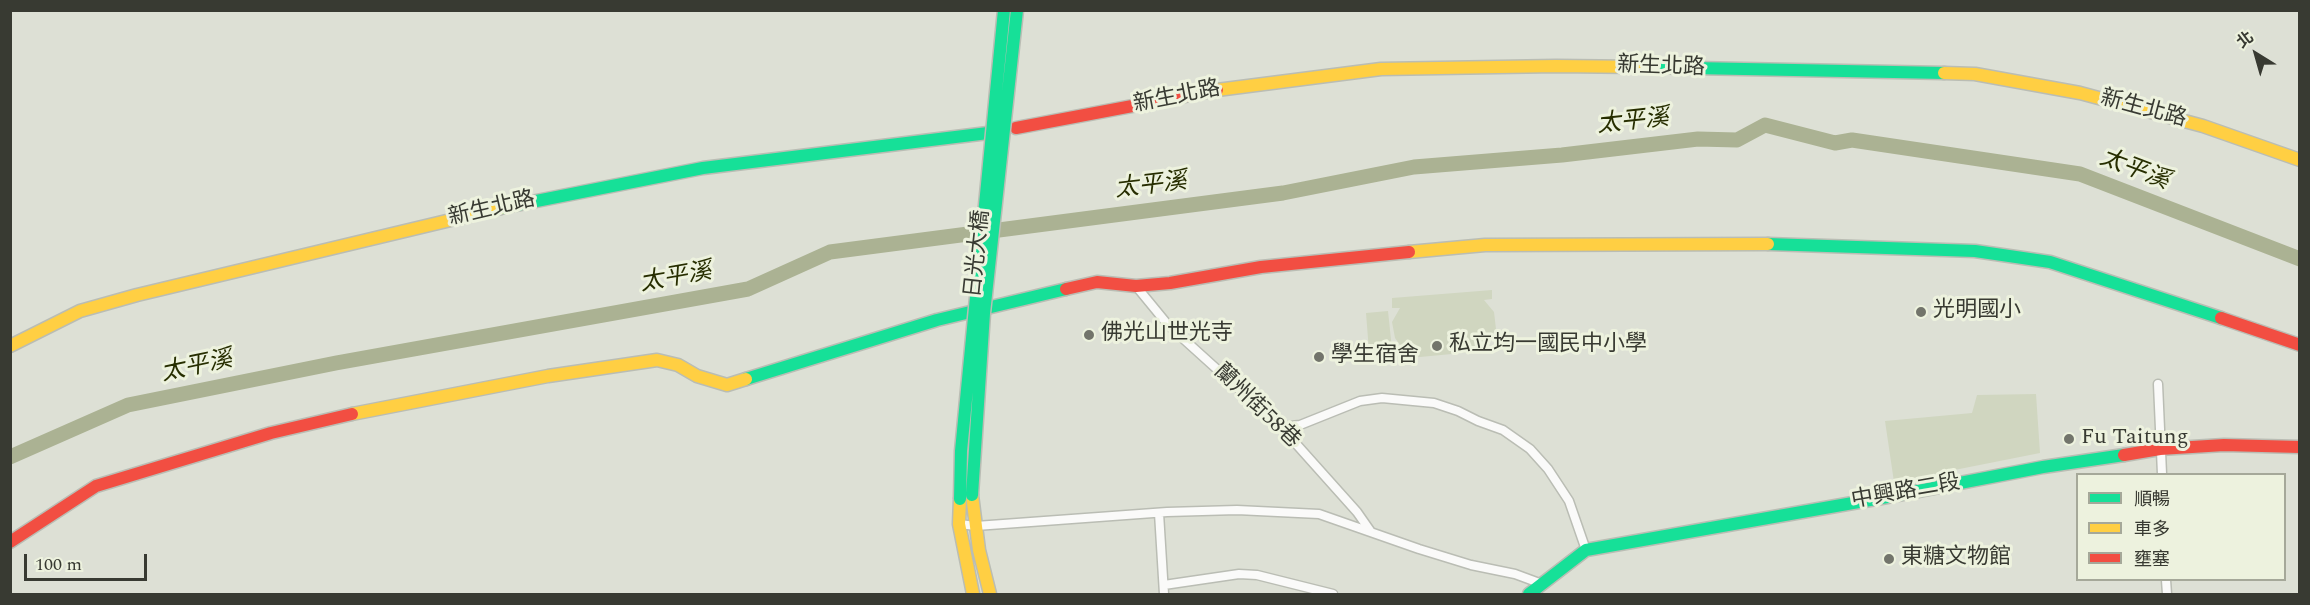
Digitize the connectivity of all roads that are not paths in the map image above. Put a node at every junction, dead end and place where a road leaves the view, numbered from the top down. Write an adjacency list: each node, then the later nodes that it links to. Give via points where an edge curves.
1 (1004, 10): 14 (street, 日光大橋, bridge, via 961,450)
2 (1017, 10): 14 (street, 日光大橋, bridge)
3 (1016, 128): 5 (street, 新生北路, via 1232,87 1381,69 1556,66 1865,70 1975,74 2080,93 2203,126)
4 (988, 133): 8 (street, 新生北路, via 703,168 513,205 137,295 80,311)
5 (2300, 160)
6 (1136, 286): 7 (street, via 1262,267 1485,245 1777,244 1975,251 2050,262); 10 (street, 蘭州街58巷, via 1168,325); 19 (street, via 1097,282 1008,302 727,385 697,376 678,364 657,360 548,376 282,430 96,486)
7 (2300, 345)
8 (10, 346)
9 (2158, 384): 12 (street)
10 (1281, 428): 18 (street, 蘭州街58巷); 20 (street, via 1300,425 1360,401 1382,398 1434,403 1458,411 1503,430 1530,449 1569,501)
11 (2300, 447): 12 (street, 中興路二段, via 2224,445)
12 (2160, 449): 13 (street); 20 (street, 中興路二段)
13 (2162, 473)
14 (966, 497): 16 (street); 17 (street)
15 (1159, 513): 17 (street); 18 (street, via 1298,512 1319,514); 22 (street)
16 (959, 524): 17 (street); 24 (street)
17 (976, 526): 25 (street)
18 (1372, 532): 21 (street)
19 (10, 542)
20 (1586, 550): 21 (street, 中興路二段)
21 (1542, 584): 27 (street, 中興路二段)
22 (1164, 590): 23 (street, via 1239,574 1270,577)
23 (1305, 590): 26 (street)
24 (973, 594)
25 (990, 594)
26 (1333, 594)
27 (1529, 594)

